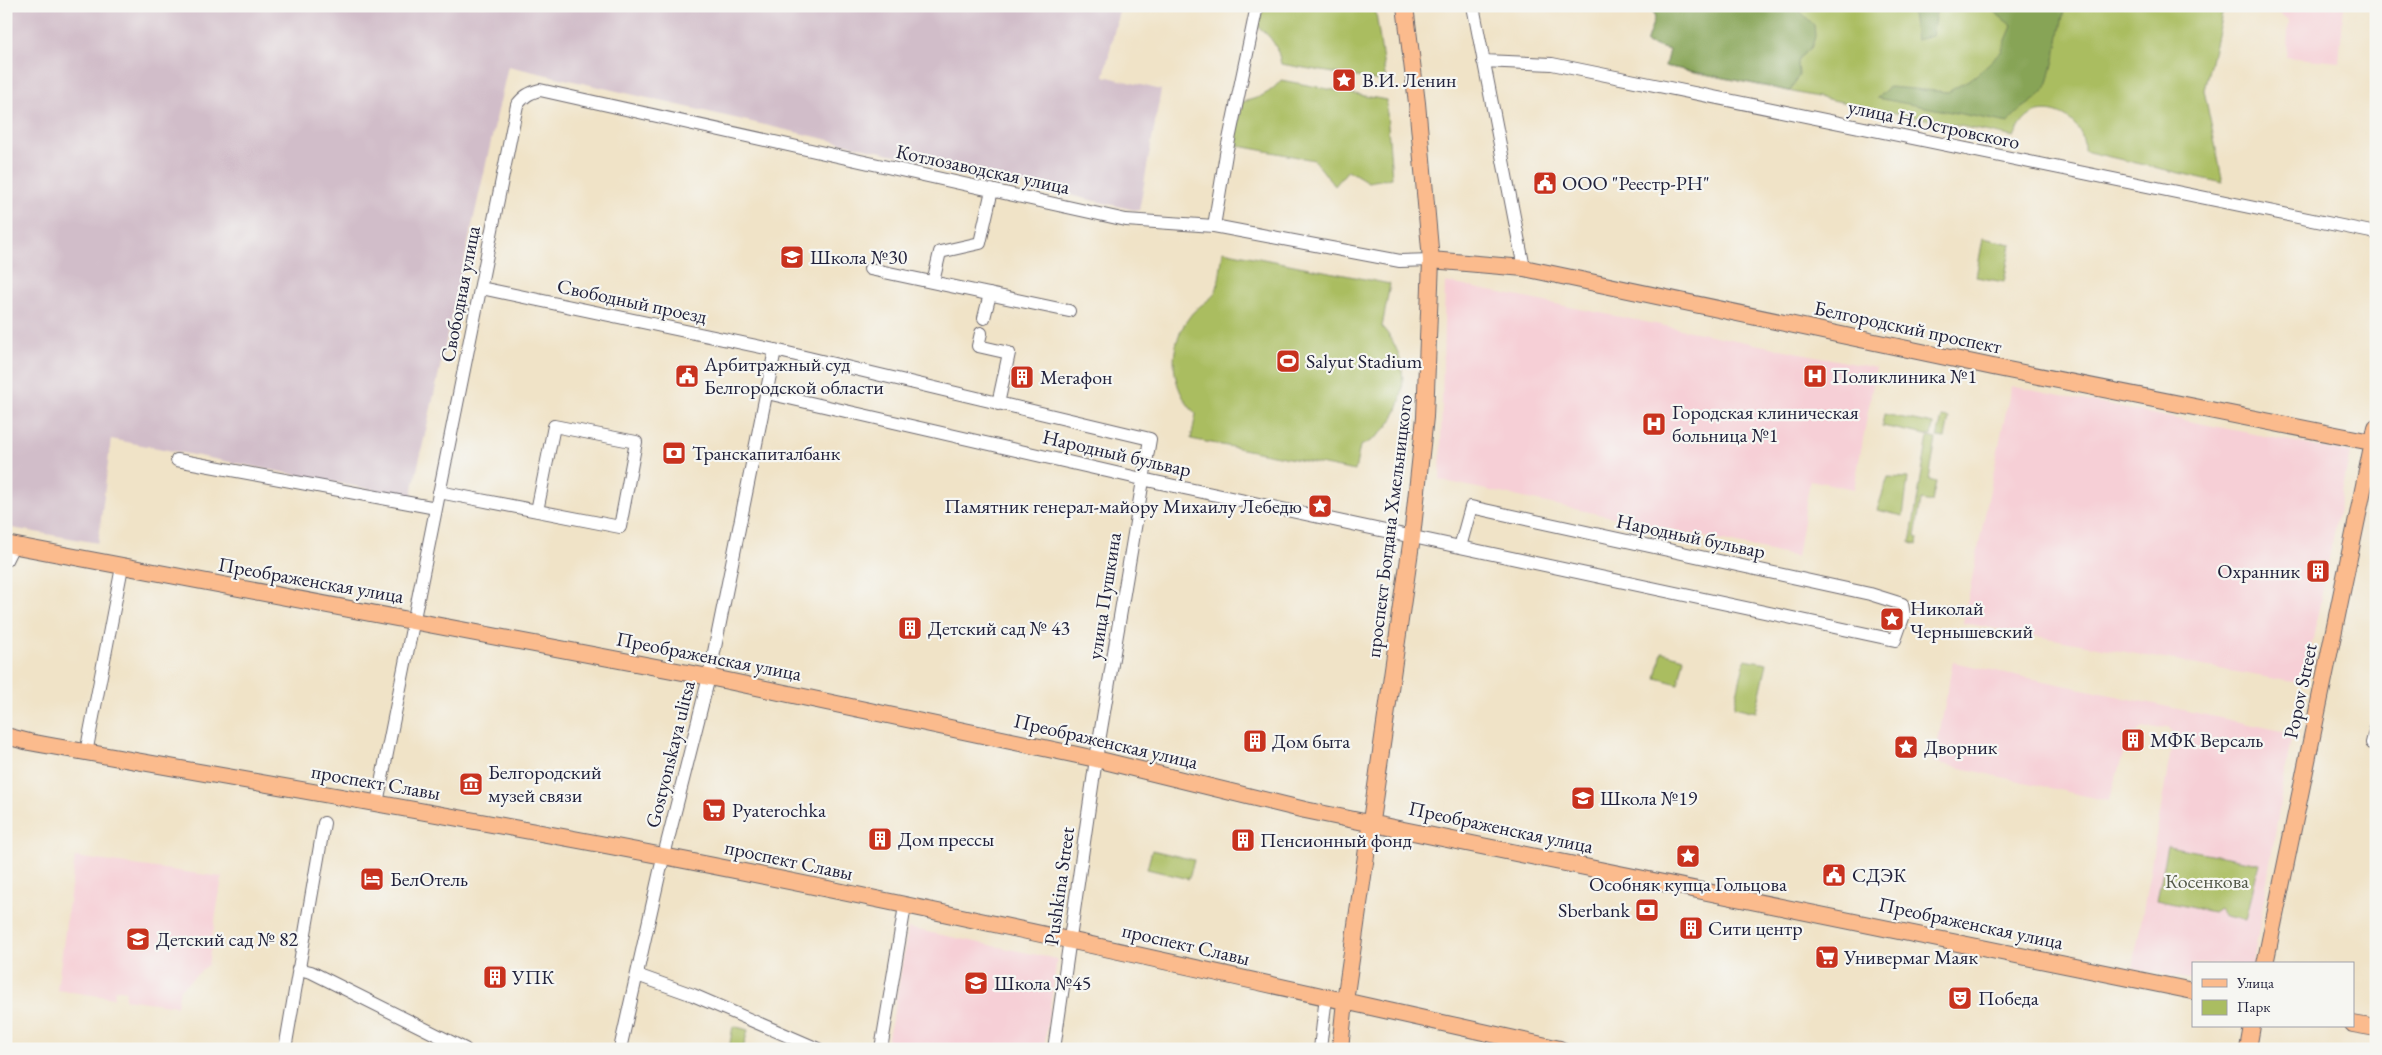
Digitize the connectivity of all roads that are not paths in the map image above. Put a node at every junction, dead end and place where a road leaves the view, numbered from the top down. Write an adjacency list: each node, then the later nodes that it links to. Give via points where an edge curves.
1 (1257, 6): 7 (street)
2 (1405, 6): 9 (main road, проспект Богдана Хмельницкого)
3 (1473, 6): 4 (street)
4 (1483, 61): 8 (street, улица Н.Островского, via 1552,64); 10 (street)
5 (530, 92): 6 (street, Котлозаводская улица, via 540,90); 13 (street, Свободная улица, via 517,105)
6 (992, 190): 7 (street, Котлозаводская улица, via 1126,220); 12 (street, via 980,243 940,252)
7 (1214, 226): 9 (street, Котлозаводская улица, via 1400,261)
8 (2376, 234)
9 (1430, 256): 10 (main road, Белгородский проспект); 28 (main road, проспект Богдана Хмельницкого, via 1425,417)
10 (1524, 268): 21 (main road, Белгородский проспект, via 1993,367)
11 (870, 269): 12 (street)
12 (933, 282): 14 (street)
13 (481, 288): 18 (street, Свободный проезд); 25 (street, Свободная улица)
14 (990, 294): 15 (street); 16 (street)
15 (1069, 311)
16 (984, 318)
17 (981, 333): 20 (street, via 978,346 1008,354)
18 (775, 350): 19 (street, Gostyonskaya ulitsa); 20 (street, Народный бульвар)
19 (767, 393): 24 (street, Народный бульвар); 33 (street, Gostyonskaya ulitsa)
20 (998, 404): 22 (street, Народный бульвар)
21 (2375, 437): 45 (main road, Popov Street)
22 (1150, 439): 24 (street, улица Пушкина)
23 (177, 460): 26 (street)
24 (1142, 479): 28 (street, Народный бульвар); 38 (street, улица Пушкина)
25 (439, 492): 26 (street, Свободная улица); 27 (street)
26 (436, 508): 32 (street, Свободная улица)
27 (538, 511): 27 (street, via 620,527 636,442 554,426)
28 (1412, 537): 29 (street, Народный бульвар); 41 (main road, проспект Богдана Хмельницкого)
29 (1460, 547): 29 (street, Народный бульвар, via 1895,640 1904,615 1902,604 1870,594 1470,507)
30 (9, 550): 31 (main road, Преображенская улица)
31 (122, 566): 32 (main road, Преображенская улица); 37 (street)
32 (414, 620): 33 (main road, Преображенская улица); 39 (street, Свободная улица)
33 (709, 677): 38 (main road, Преображенская улица); 42 (street, Gostyonskaya ulitsa)
34 (2376, 727): 36 (street, via 2372,743)
35 (6, 736): 37 (main road, проспект Славы)
36 (2376, 743)
37 (86, 752): 39 (main road, проспект Славы)
38 (1096, 759): 41 (main road, Преображенская улица, via 1250,797); 44 (street, Pushkina Street)
39 (377, 803): 42 (main road, проспект Славы)
40 (324, 822): 46 (street)
41 (1371, 822): 48 (main road, Преображенская улица); 50 (main road, проспект Богдана Хмельницкого)
42 (664, 856): 43 (main road, проспект Славы); 47 (street, Gostyonskaya ulitsa)
43 (905, 906): 44 (main road, проспект Славы); 58 (street)
44 (1070, 939): 49 (main road, проспект Славы); 59 (street, Pushkina Street)
45 (2265, 962)
46 (298, 969): 54 (street); 55 (street, via 326,979)
47 (637, 975): 56 (street, Gostyonskaya ulitsa); 57 (street, via 693,995)
48 (2192, 991)
49 (1326, 996): 50 (main road, проспект Славы); 60 (street)
50 (1345, 1001): 61 (main road, проспект Богдана Хмельницкого); 62 (main road, проспект Славы)
51 (2354, 1024): 53 (main road)
52 (2252, 1028): 63 (main road)
53 (2376, 1028)
54 (285, 1049)
55 (465, 1049)
56 (620, 1049)
57 (818, 1049)
58 (881, 1049)
59 (1054, 1049)
60 (1320, 1049)
61 (1340, 1049)
62 (1560, 1049)
63 (2248, 1049)

